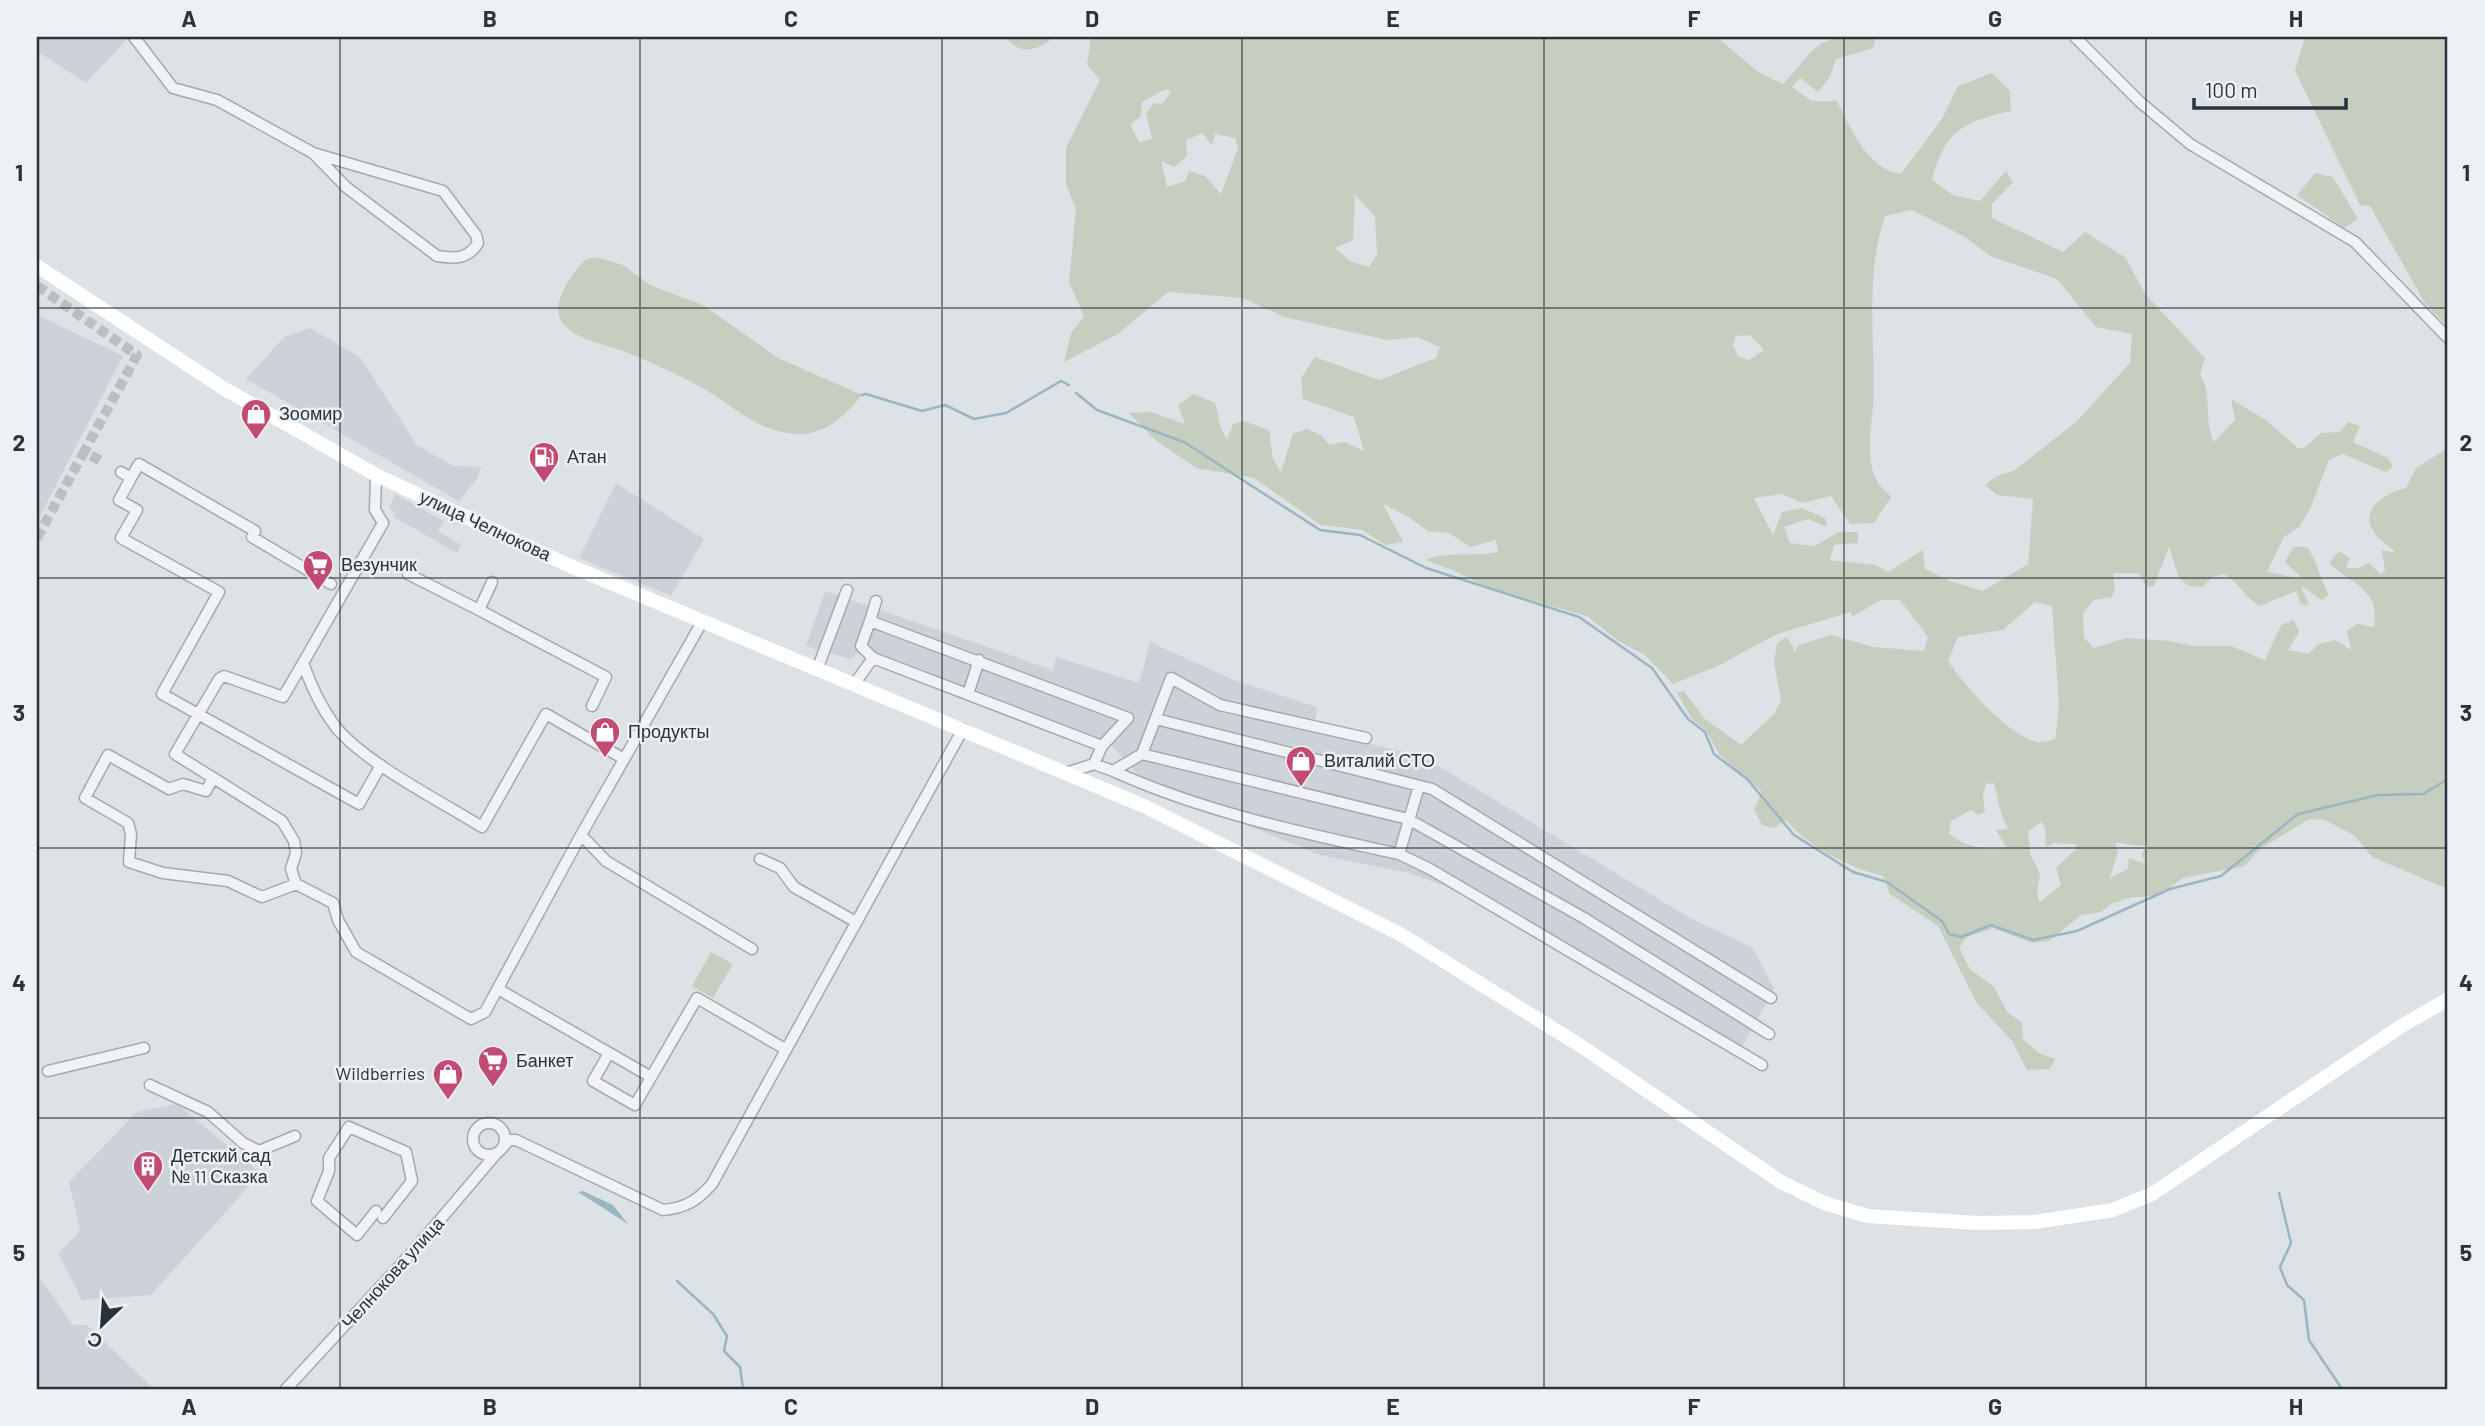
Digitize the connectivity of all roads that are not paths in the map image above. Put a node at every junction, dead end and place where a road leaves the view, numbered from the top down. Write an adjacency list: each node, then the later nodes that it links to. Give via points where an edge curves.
1 (134, 37): 3 (street, via 173,88 217,100)
2 (2075, 37): 5 (street, via 2190,144 2355,242)
3 (313, 153): 3 (street, via 443,191 478,243 472,253 455,259 438,256 346,187)
4 (37, 266): 7 (main road, улица Челнокова, via 223,388)
5 (2448, 338)
6 (121, 472): 8 (street)
7 (376, 475): 16 (main road, улица Челнокова); 19 (street, via 375,510 383,523)
8 (131, 478): 11 (street, via 139,464 255,531 252,537); 24 (street, via 119,500 137,510 121,538 219,592 162,694)
9 (408, 574): 14 (street)
10 (492, 582): 14 (street)
11 (331, 584)
12 (847, 590): 20 (street)
13 (876, 601): 15 (street)
14 (479, 610): 23 (street, via 607,677)
15 (870, 621): 17 (street, via 861,646); 18 (street)
16 (702, 622): 20 (main road, улица Челнокова); 30 (street)
17 (873, 658): 21 (street); 22 (street)
18 (979, 660): 22 (street); 28 (street, via 1128,718)
19 (303, 663): 24 (street, via 283,697 223,676); 32 (street, via 315,696 336,728)
20 (818, 667): 21 (main road, улица Челнокова)
21 (855, 683): 26 (main road, улица Челнокова)
22 (968, 694): 28 (street)
23 (592, 706)
24 (198, 714): 32 (street, via 359,804); 35 (street, via 175,754)
25 (1156, 719): 27 (street, via 1171,678 1220,705); 29 (street); 36 (street)
26 (963, 729): 34 (main road, улица Челнокова); 42 (street)
27 (1366, 738)
28 (1102, 746): 31 (street)
29 (1142, 754): 33 (street); 37 (street)
30 (624, 759): 32 (street, via 546,714 482,827); 38 (street)
31 (1094, 764): 33 (street); 34 (street)
32 (381, 765)
33 (1113, 771): 39 (street, via 1151,789 1286,830)
34 (1063, 774): 46 (main road, улица Челнокова, via 1143,806 1400,934 1581,1046 1781,1182 1824,1203 1868,1216 2035,1222 2113,1210 2179,1177)
35 (213, 778): 41 (street, via 282,821 296,853 291,869); 41 (street, via 206,791 183,784 169,789 108,755 85,798 128,823 129,862 163,873 228,881 262,897)
36 (1419, 786): 37 (street); 45 (street, via 1432,789)
37 (1408, 819): 39 (street); 47 (street, via 1584,919)
38 (581, 835): 43 (street, via 606,861); 44 (street)
39 (1399, 854): 51 (street)
40 (760, 859): 42 (street, via 780,868 794,887)
41 (296, 884): 44 (street, via 333,903 356,951 471,1019 485,1012)
42 (856, 922): 49 (street)
43 (752, 949)
44 (498, 989): 50 (street)
45 (1771, 998)
46 (2448, 999)
47 (1769, 1034)
48 (144, 1048): 52 (street)
49 (785, 1049): 53 (street, via 697,998); 57 (street, Челнокова улица, via 712,1184 681,1209 663,1210 509,1140)
50 (609, 1053): 53 (street); 53 (street, via 593,1081 635,1105)
51 (1762, 1066)
52 (48, 1071)
53 (651, 1077)
54 (150, 1085): 55 (street, via 208,1112 259,1151)
55 (295, 1136)
56 (379, 1214): 56 (street, via 412,1181 406,1152 349,1127 329,1158 317,1201 356,1235)
57 (286, 1389)

